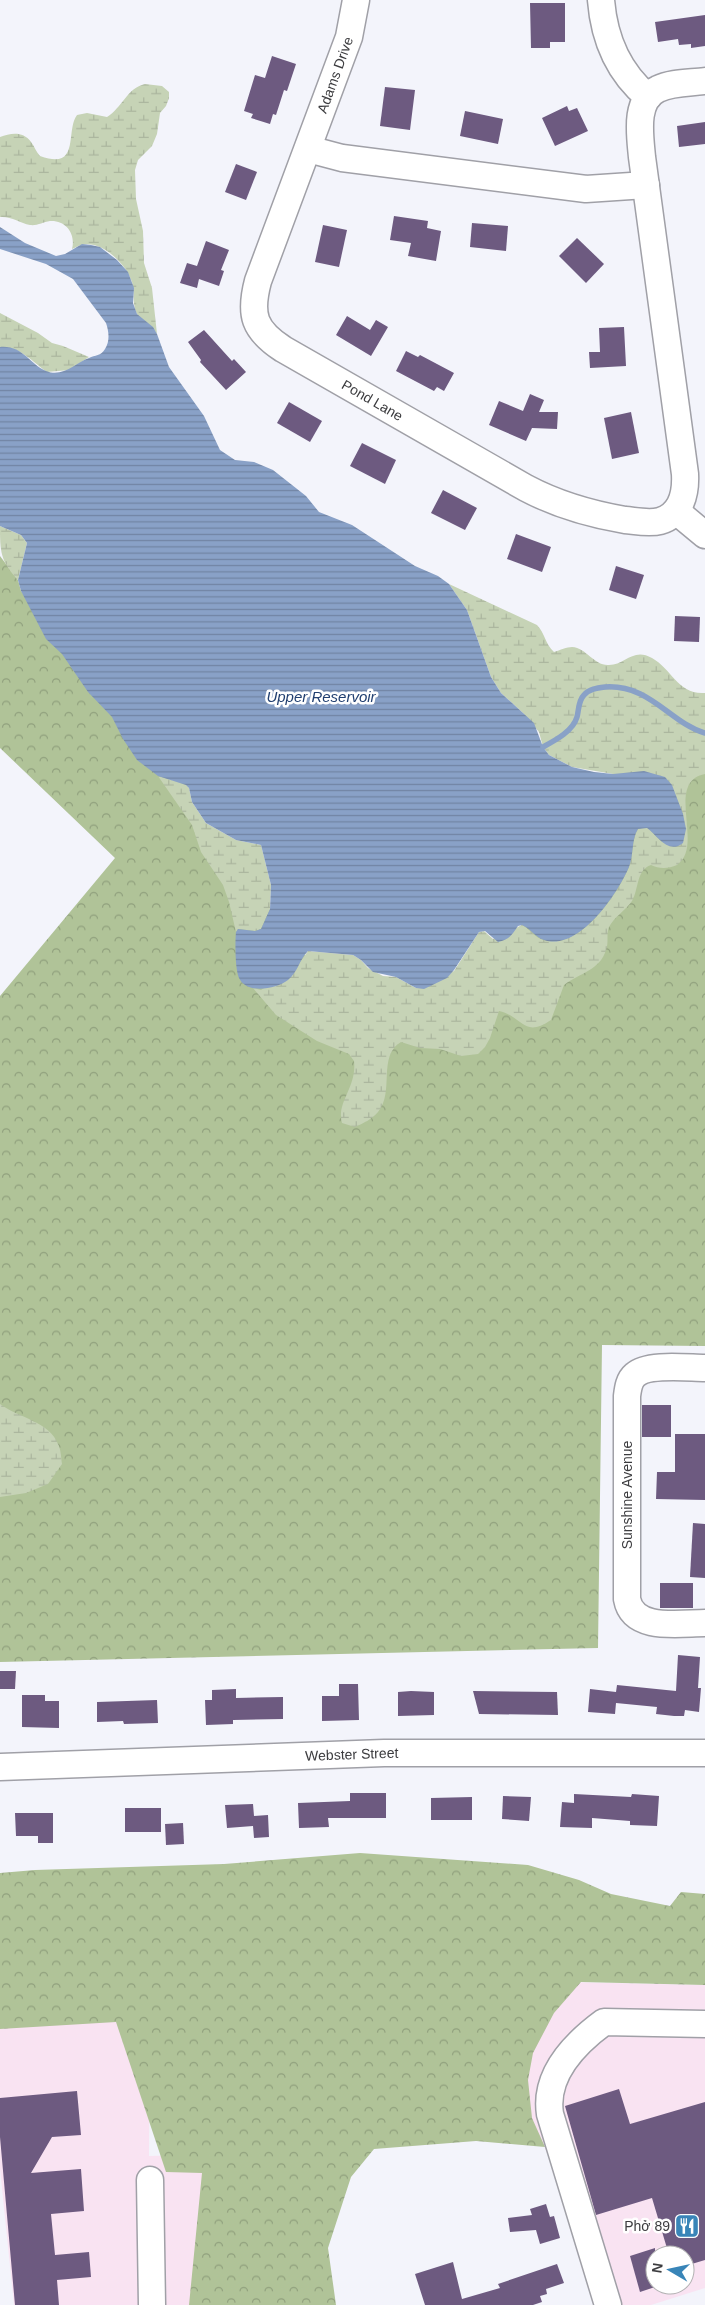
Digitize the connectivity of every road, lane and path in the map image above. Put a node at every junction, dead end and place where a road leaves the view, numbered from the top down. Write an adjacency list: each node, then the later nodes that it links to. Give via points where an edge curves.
1 (356, 0): 5 (street, Adams Drive, via 349,37)
2 (601, 0): 4 (street, via 605,29 616,57 634,84)
3 (705, 81): 4 (street, via 659,88)
4 (648, 97): 6 (street, via 640,120)
5 (308, 149): 6 (street, via 342,158 586,190); 7 (street, Pond Lane, via 255,292 253,310 265,336 526,488 556,502 604,516 649,522 660,521)
6 (646, 185): 7 (street, via 685,474 684,493)
7 (676, 511): 8 (street)
8 (705, 534)
9 (705, 1368): 10 (street, Sunshine Avenue, via 646,1369 630,1381 627,1541 627,1599 634,1615 653,1622)
10 (705, 1623)
11 (705, 1753): 12 (street, Webster Street, via 384,1753)
12 (0, 1768)
13 (705, 2024): 16 (street, via 604,2022 566,2059 551,2084 550,2114)
14 (150, 2180): 15 (street)
15 (152, 2305)
16 (608, 2305)

